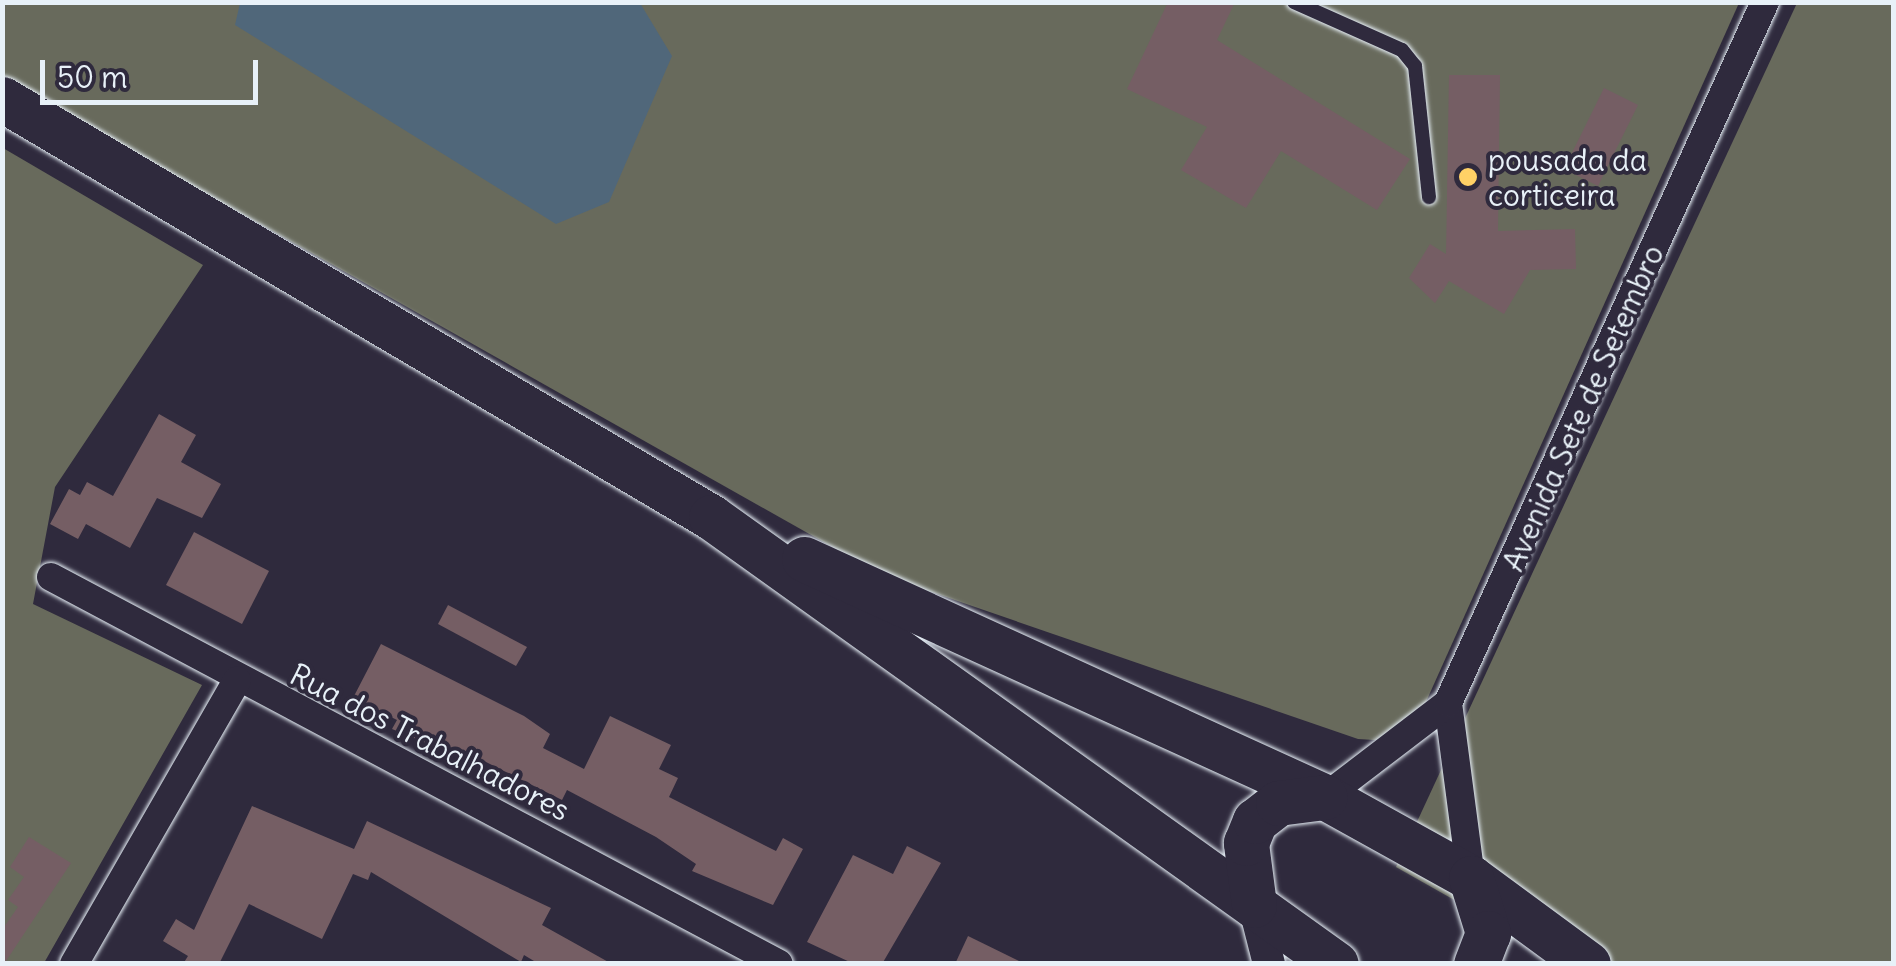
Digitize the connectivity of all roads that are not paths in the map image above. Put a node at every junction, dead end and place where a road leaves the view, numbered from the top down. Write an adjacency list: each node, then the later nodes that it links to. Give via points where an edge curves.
1 (1294, 2): 4 (lane, via 1402,50 1415,66)
2 (1765, 2): 8 (street, Avenida Sete de Setembro)
3 (2, 99): 5 (highway)
4 (1430, 197)
5 (711, 517): 9 (highway); 11 (highway)
6 (51, 577): 7 (street, Rua dos Trabalhadores)
7 (237, 680): 12 (street); 13 (street, Rua dos Trabalhadores)
8 (1448, 703): 9 (street, Avenida Sete de Setembro); 10 (street)
9 (1325, 797): 10 (highway); 11 (highway, via 1278,804 1255,821 1246,843)
10 (1470, 878): 16 (highway, via 1488,933); 17 (highway)
11 (1254, 905): 14 (street); 15 (highway)
12 (74, 964)
13 (779, 964)
14 (1269, 964)
15 (1336, 964)
16 (1476, 964)
17 (1588, 964)

